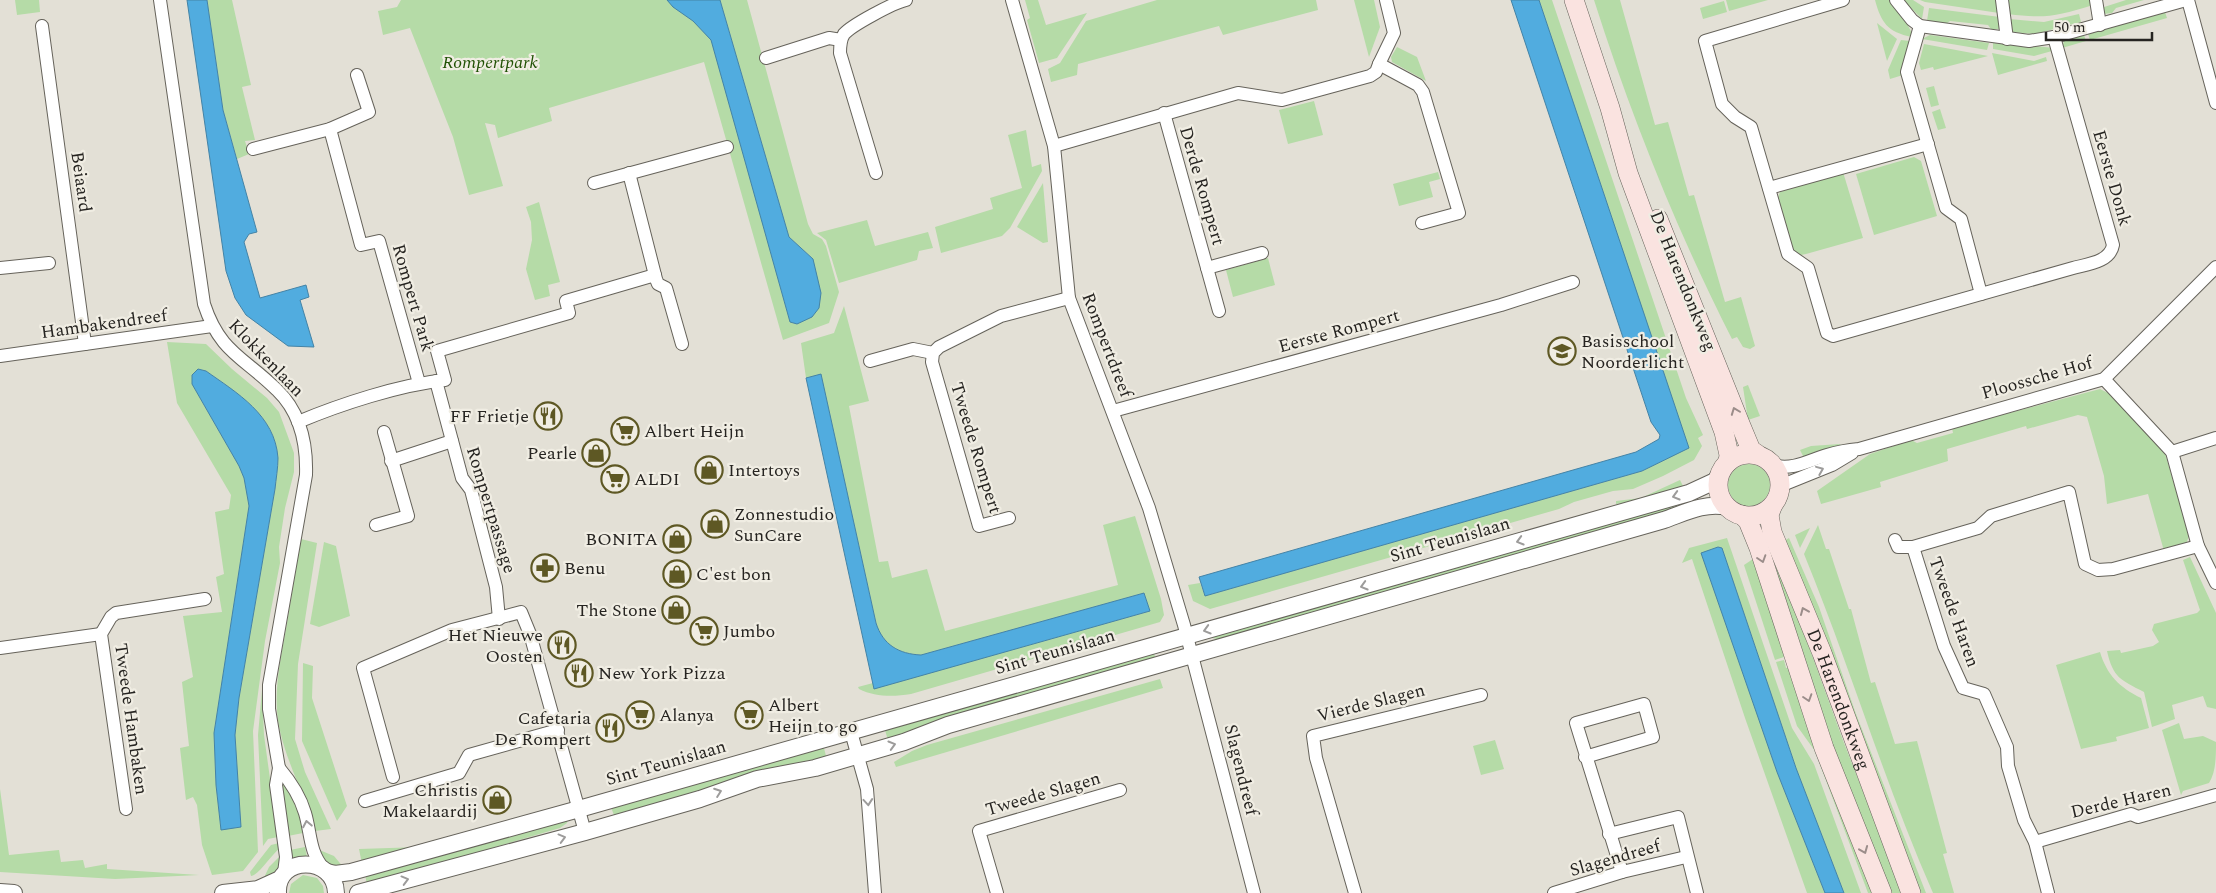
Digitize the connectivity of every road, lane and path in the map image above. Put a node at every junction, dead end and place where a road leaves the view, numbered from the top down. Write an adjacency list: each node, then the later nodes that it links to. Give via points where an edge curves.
1 (160, 0): 43 (street, Klokkenlaan, via 204,304)
2 (906, 0): 16 (street, via 850,30)
3 (1012, 0): 25 (street, Rompertdreef)
4 (1386, 0): 18 (street, via 1394,33)
5 (1574, 0): 21 (main road, De Harendonkweg)
6 (1843, 0): 31 (street, Eerste Donk, via 1705,41 1722,104 1751,128)
7 (1896, 0): 13 (street)
8 (2002, 0): 15 (street)
9 (2096, 0): 11 (street)
10 (2187, 0): 11 (street); 20 (street)
11 (2100, 25): 14 (street)
12 (42, 26): 44 (street, Beiaard)
13 (1920, 26): 15 (street); 24 (street, via 1907,72)
14 (2054, 37): 15 (street, via 2029,41); 40 (street, Eerste Donk, via 2114,245 2112,252 2098,261)
15 (2007, 39)
16 (841, 40): 17 (street, via 829,38); 29 (street, via 840,53)
17 (766, 58)
18 (1379, 64): 22 (street, Derde Rompert, via 1370,76 1282,100 1238,93); 32 (street, via 1418,85 1424,92 1459,213)
19 (357, 75): 23 (street, via 369,112)
20 (2216, 103)
21 (1610, 108): 59 (main road, De Harendonkweg, one-way to 21, via 1740,426 1696,311); 62 (main road, De Harendonkweg, via 1628,173 1724,432 1729,455)
22 (1164, 113): 25 (street, Derde Rompert); 37 (street, Derde Rompert)
23 (330, 129): 27 (street); 51 (street, Rompert Park, via 361,245 379,240)
24 (1928, 144): 31 (street); 40 (street, via 1946,208 1961,219)
25 (1054, 146): 41 (street, Rompertdreef)
26 (727, 147): 28 (street)
27 (253, 149)
28 (629, 173): 30 (street); 38 (street)
29 (876, 173)
30 (594, 183)
31 (1769, 188): 40 (street, Eerste Donk, via 1788,254 1808,268 1827,333 1833,336)
32 (1422, 224)
33 (1262, 252): 37 (street, Derde Rompert)
34 (49, 263): 36 (street)
35 (2216, 267): 49 (street, Ploossche Hof)
36 (0, 268)
37 (1207, 268): 42 (street, Derde Rompert)
38 (655, 275): 45 (street, via 658,284 666,288); 50 (street, Rompert Park, via 566,301 569,313 437,351 445,380)
39 (1573, 282): 52 (street, Eerste Rompert, via 1472,313)
40 (1981, 294)
41 (1069, 298): 46 (street, via 1001,316 940,347); 52 (street, Rompertdreef)
42 (1219, 312)
43 (212, 326): 44 (street, Hambakendreef); 53 (street, Klokkenlaan, via 236,356 277,390)
44 (85, 344): 47 (street, Hambakendreef)
45 (682, 344)
46 (933, 354): 48 (street, via 913,349); 66 (street, Tweede Rompert, via 932,362 979,526)
47 (0, 356)
48 (870, 361)
49 (2104, 379): 57 (street, Ploossche Hof); 58 (street)
50 (436, 381): 51 (street); 56 (street)
51 (419, 382): 53 (street, via 331,408)
52 (1113, 411): 75 (street, Rompertdreef, via 1148,508)
53 (298, 422): 83 (street, Klokkenlaan, via 304,438 306,475 269,685 269,709)
54 (384, 432): 60 (street)
55 (2216, 438): 58 (street)
56 (452, 441): 60 (street); 73 (street, Rompertpassage, via 462,478 471,490 496,587)
57 (1858, 448): 61 (street, Ploossche Hof, via 1797,465 1780,467); 63 (street, Ploossche Hof, one-way to 57, via 1832,465)
58 (2172, 452): 69 (street)
59 (1756, 454): 61 (main road); 62 (main road, via 1741,454)
60 (391, 461): 67 (street, via 408,516)
61 (1773, 464): 63 (main road, via 1780,476)
62 (1723, 469): 65 (main road, via 1718,489); 75 (street, Sint Teunislaan, one-way to 75, via 1715,481 1689,493)
63 (1780, 489): 64 (main road)
64 (1772, 507): 65 (main road, via 1758,515); 109 (main road, De Harendonkweg, one-way to 64, via 1822,653 1772,532 1769,515)
65 (1734, 511): 77 (street, via 1715,504 1700,507); 108 (main road, De Harendonkweg, one-way to 108, via 1748,521 1755,537 1824,748)
66 (1009, 518)
67 (376, 525)
68 (1895, 540): 70 (street, Tweede Haren, via 1898,546)
69 (2198, 546): 70 (street, Tweede Haren, via 2113,569 2098,570 2085,564 2068,492 1991,516 1978,528); 71 (street)
70 (1912, 547): 92 (street, Tweede Haren, via 1944,646 1963,688 1984,694 2007,747 2008,766 2024,820)
71 (2216, 583)
72 (204, 599): 74 (street, Tweede Hambaken, via 116,613)
73 (499, 619): 79 (street, via 521,612); 84 (street, via 452,630 363,668)
74 (101, 634): 76 (street, Tweede Hambaken); 88 (street, Tweede Hambaken)
75 (1187, 636): 77 (street); 80 (street, Sint Teunislaan)
76 (0, 648)
77 (1192, 656): 81 (street, one-way to 77, via 948,725); 104 (street, Slagendreef)
78 (1481, 694): 105 (street, Vierde Slagen, via 1313,736 1316,758)
79 (558, 730): 87 (street, via 469,755 459,773); 89 (street)
80 (851, 732): 81 (street); 89 (street, Sint Teunislaan)
81 (857, 755): 90 (street, one-way to 81, via 757,779 814,768); 102 (street, one-way to 102, via 867,789)
82 (1585, 757): 82 (street, via 1653,737 1644,704 1576,723); 91 (street)
83 (279, 768): 94 (street, Klokkenlaan, one-way to 83, via 313,852 305,811 291,783); 96 (street, Klokkenlaan, via 276,785 286,857)
84 (393, 777)
85 (1120, 790): 103 (street, Tweede Slagen, via 979,831)
86 (2216, 795): 92 (street, Derde Haren, via 2138,817 2130,814)
87 (364, 801)
88 (126, 809)
89 (579, 810): 90 (street); 94 (street, Sint Teunislaan, via 351,872 335,874)
90 (585, 832): 101 (street, one-way to 90)
91 (1610, 834): 93 (street, via 1678,816); 95 (street)
92 (2035, 842): 110 (street)
93 (1686, 857): 95 (street, Slagendreef); 107 (street)
94 (325, 870): 96 (street, Sint Teunislaan, via 303,863 290,868); 100 (street)
95 (1622, 872): 106 (street, Slagendreef)
96 (281, 882): 99 (street, via 258,889)
97 (0, 892): 98 (street)
98 (14, 893)
99 (223, 893)
100 (336, 893)
101 (358, 893)
102 (875, 893)
103 (996, 893)
104 (1254, 893)
105 (1355, 893)
106 (1554, 893)
107 (1697, 893)
108 (1882, 893)
109 (1911, 893)
110 (2048, 893)

